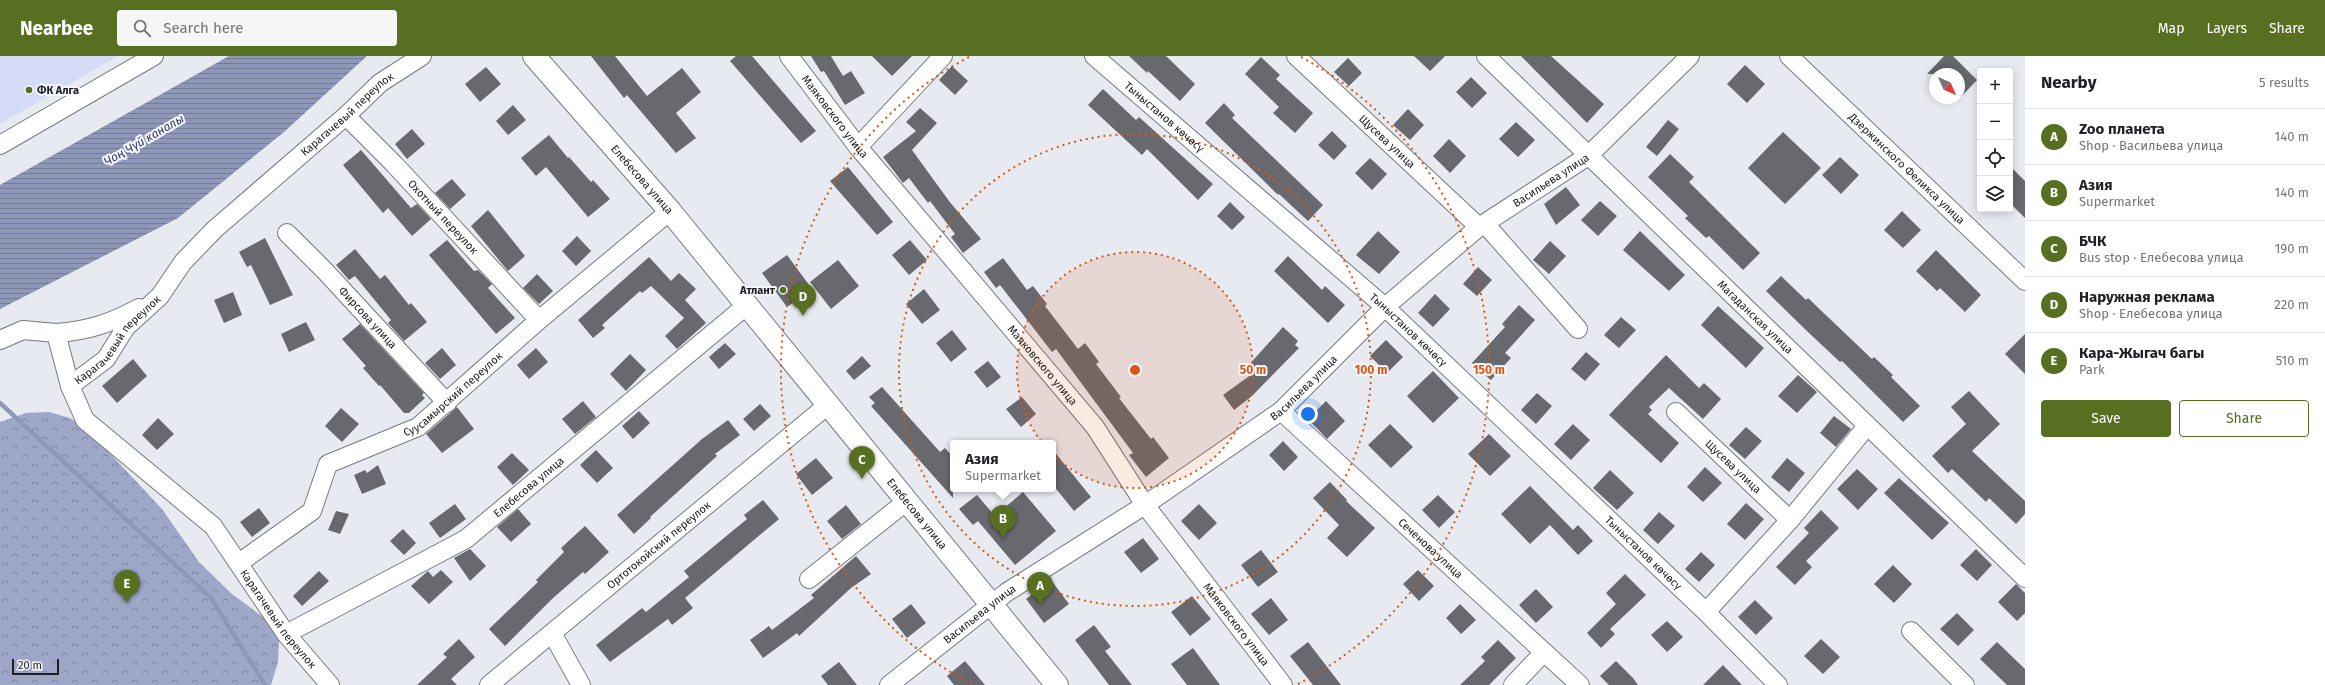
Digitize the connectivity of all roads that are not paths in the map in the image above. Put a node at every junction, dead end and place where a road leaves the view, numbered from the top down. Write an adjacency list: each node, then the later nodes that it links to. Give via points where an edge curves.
1 (154, 56): 12 (street)
2 (422, 56): 11 (street, Карагачевый переулок, via 380,83)
3 (534, 56): 15 (main road, Елебесова улица)
4 (789, 56): 13 (street, Маяковского улица)
5 (942, 56): 13 (street)
6 (1094, 56): 21 (street, Тыныстанов көчөсү)
7 (1296, 56): 16 (street, Щусева улица)
8 (1486, 56): 14 (street, Магаданская улица)
9 (1690, 56): 14 (street, Васильева улица)
10 (1789, 56): 18 (street, Дзержинского Феликса улица)
11 (346, 116): 19 (street, Карагачевый переулок, via 215,229 183,262); 22 (street, Охотный переулок)
12 (0, 145)
13 (858, 147): 33 (street, Маяковского улица, via 1095,427)
14 (1588, 156): 16 (street, Васильева улица); 31 (street, Магаданская улица)
15 (670, 211): 20 (main road, Елебесова улица); 22 (street, Суусамырский переулок)
16 (1482, 226): 21 (street, Васильева улица); 23 (street, Щусева улица)
17 (287, 233): 27 (street, Фирсова улица)
18 (2025, 281)
19 (160, 296): 24 (street, via 82,332); 26 (street, Карагачевый переулок, via 126,327 106,359)
20 (747, 305): 28 (main road, Елебесова улица); 42 (street, Елебесова улица, via 466,539)
21 (1385, 307): 29 (street, Васильева улица); 39 (street, Тыныстанов көчөсү)
22 (539, 320): 27 (street, Суусамырский переулок)
23 (1578, 329)
24 (56, 333): 25 (street, via 22,330); 26 (street)
25 (0, 340)
26 (70, 386): 35 (street, Карагачевый переулок, via 85,420 213,526)
27 (447, 403): 35 (street, Суусамырский переулок, via 418,427 328,464 312,510)
28 (829, 404): 32 (main road, Елебесова улица); 41 (street, Ортотокойский переулок)
29 (1281, 412): 33 (street, Васильева улица); 43 (street, Сеченова улица)
30 (1676, 412): 34 (street, Щусева улица)
31 (1867, 426): 34 (street); 36 (street, Магаданская улица)
32 (907, 501): 37 (street); 38 (main road, Елебесова улица)
33 (1145, 505): 38 (street, Васильева улица); 49 (street, Маяковского улица)
34 (1790, 520): 39 (street)
35 (238, 563): 42 (street, Карагачевый переулок)
36 (2025, 578)
37 (809, 579)
38 (990, 604): 47 (street, Васильева улица); 48 (main road, Елебесова улица)
39 (1706, 612): 52 (street, Тыныстанов көчөсү)
40 (1911, 631): 53 (street)
41 (552, 633): 45 (street, Ортотокойский переулок); 46 (street)
42 (286, 634): 44 (street, Карагачевый переулок)
43 (1544, 652): 50 (street); 51 (street, Сеченова улица)
44 (330, 685)
45 (489, 685)
46 (581, 685)
47 (889, 685)
48 (1057, 685)
49 (1283, 685)
50 (1513, 685)
51 (1580, 685)
52 (1778, 685)
53 (1965, 685)

